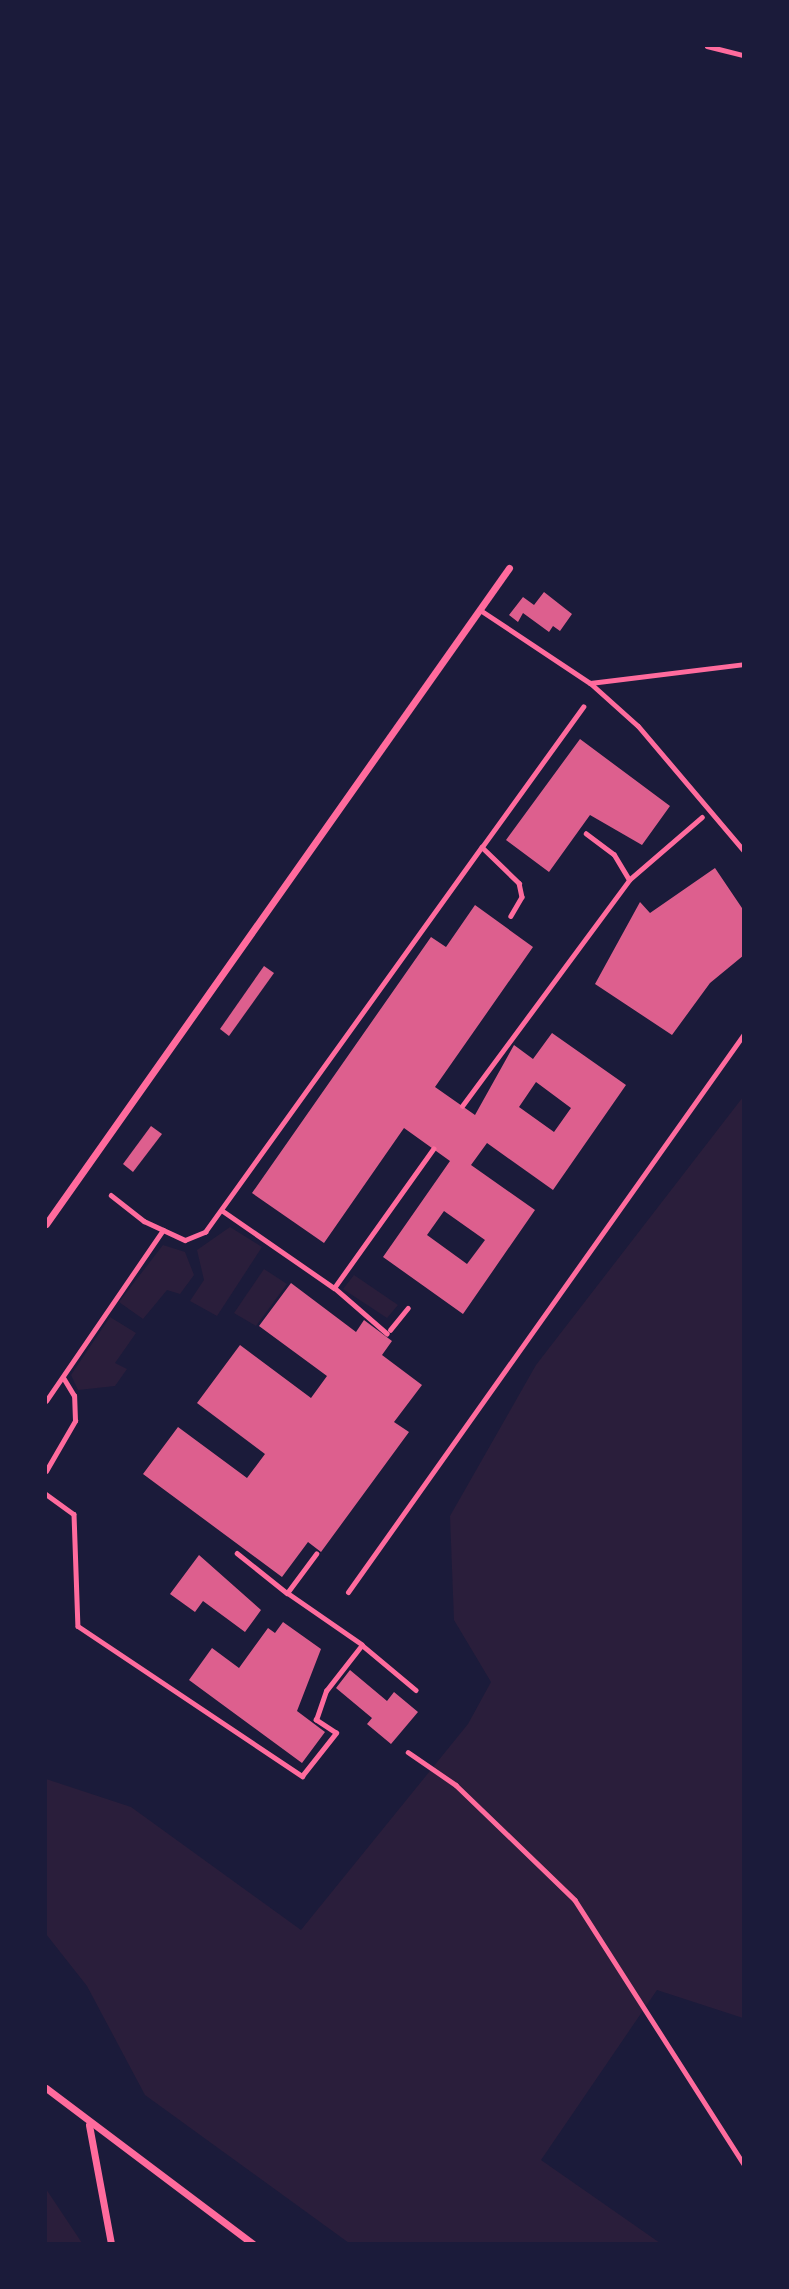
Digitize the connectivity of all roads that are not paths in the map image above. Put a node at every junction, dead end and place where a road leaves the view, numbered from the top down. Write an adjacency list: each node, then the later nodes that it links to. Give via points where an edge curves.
1 (509, 568): 2 (street)
2 (481, 610): 4 (lane); 7 (street)
3 (744, 664): 4 (lane)
4 (590, 683): 5 (lane, via 638,726)
5 (744, 851)
6 (744, 1034): 8 (lane)
7 (46, 1224)
8 (348, 1592)
9 (46, 2088): 10 (street)
10 (89, 2124): 11 (street); 12 (street)
11 (111, 2244)
12 (253, 2244)

